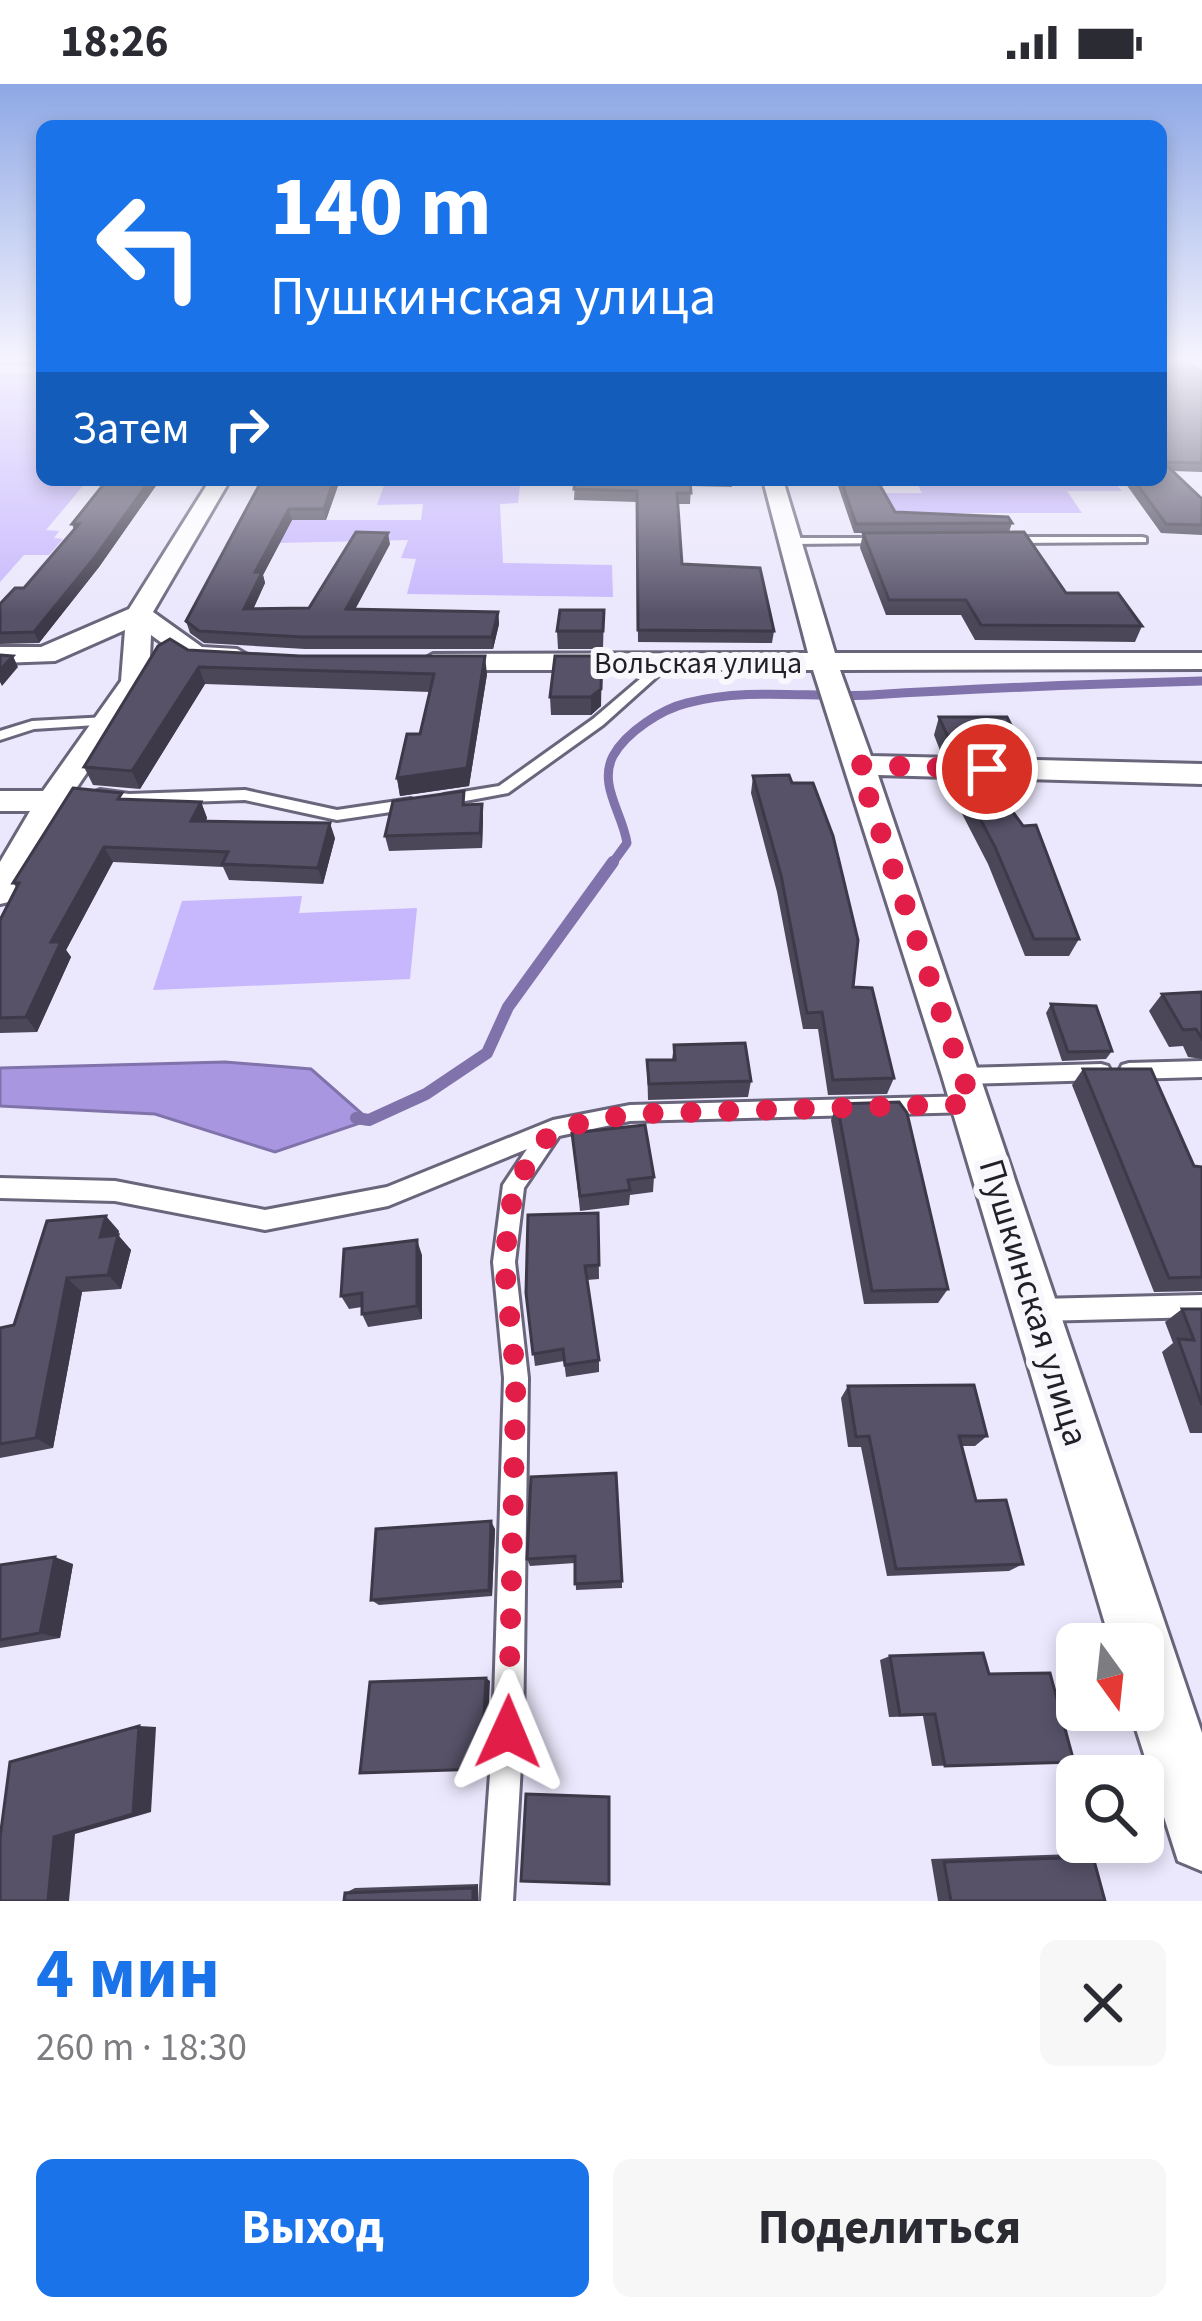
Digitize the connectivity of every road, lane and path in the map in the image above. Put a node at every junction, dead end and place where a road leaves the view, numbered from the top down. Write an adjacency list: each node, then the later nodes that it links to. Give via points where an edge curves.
1 (216, 486): 7 (street)
2 (775, 486): 5 (street, Пушкинская улица)
3 (1002, 540): 4 (lane)
4 (1142, 540)
5 (792, 541): 6 (lane); 13 (street, Пушкинская улица)
6 (909, 541)
7 (139, 614): 8 (street, via 45,655); 9 (street, via 195,655); 14 (street, via 135,681)
8 (0, 655)
9 (261, 658)
10 (1202, 661): 13 (street, Вольская улица)
11 (395, 662): 12 (street, Вольская улица)
12 (665, 664): 13 (street, Вольская улица); 19 (lane, via 503,790 337,814 245,795 129,800 82,793)
13 (832, 686): 16 (street, Пушкинская улица)
14 (107, 721): 15 (lane, via 32,725); 19 (street)
15 (0, 736)
16 (858, 765): 17 (street); 22 (street, Пушкинская улица)
17 (1202, 774)
18 (0, 801): 19 (street)
19 (52, 801): 20 (street)
20 (0, 892)
21 (1202, 1069): 22 (lane)
22 (968, 1090): 23 (lane, via 630,1114); 26 (street, Пушкинская улица)
23 (553, 1129): 24 (lane, via 388,1196 265,1220 116,1191); 30 (lane, via 514,1185 504,1262 516,1378)
24 (0, 1188)
25 (1202, 1306): 26 (lane)
26 (1038, 1310): 27 (street, Пушкинская улица)
27 (1135, 1623)
28 (1164, 1716): 29 (street, Пушкинская улица)
29 (1202, 1837)
30 (497, 1901)

